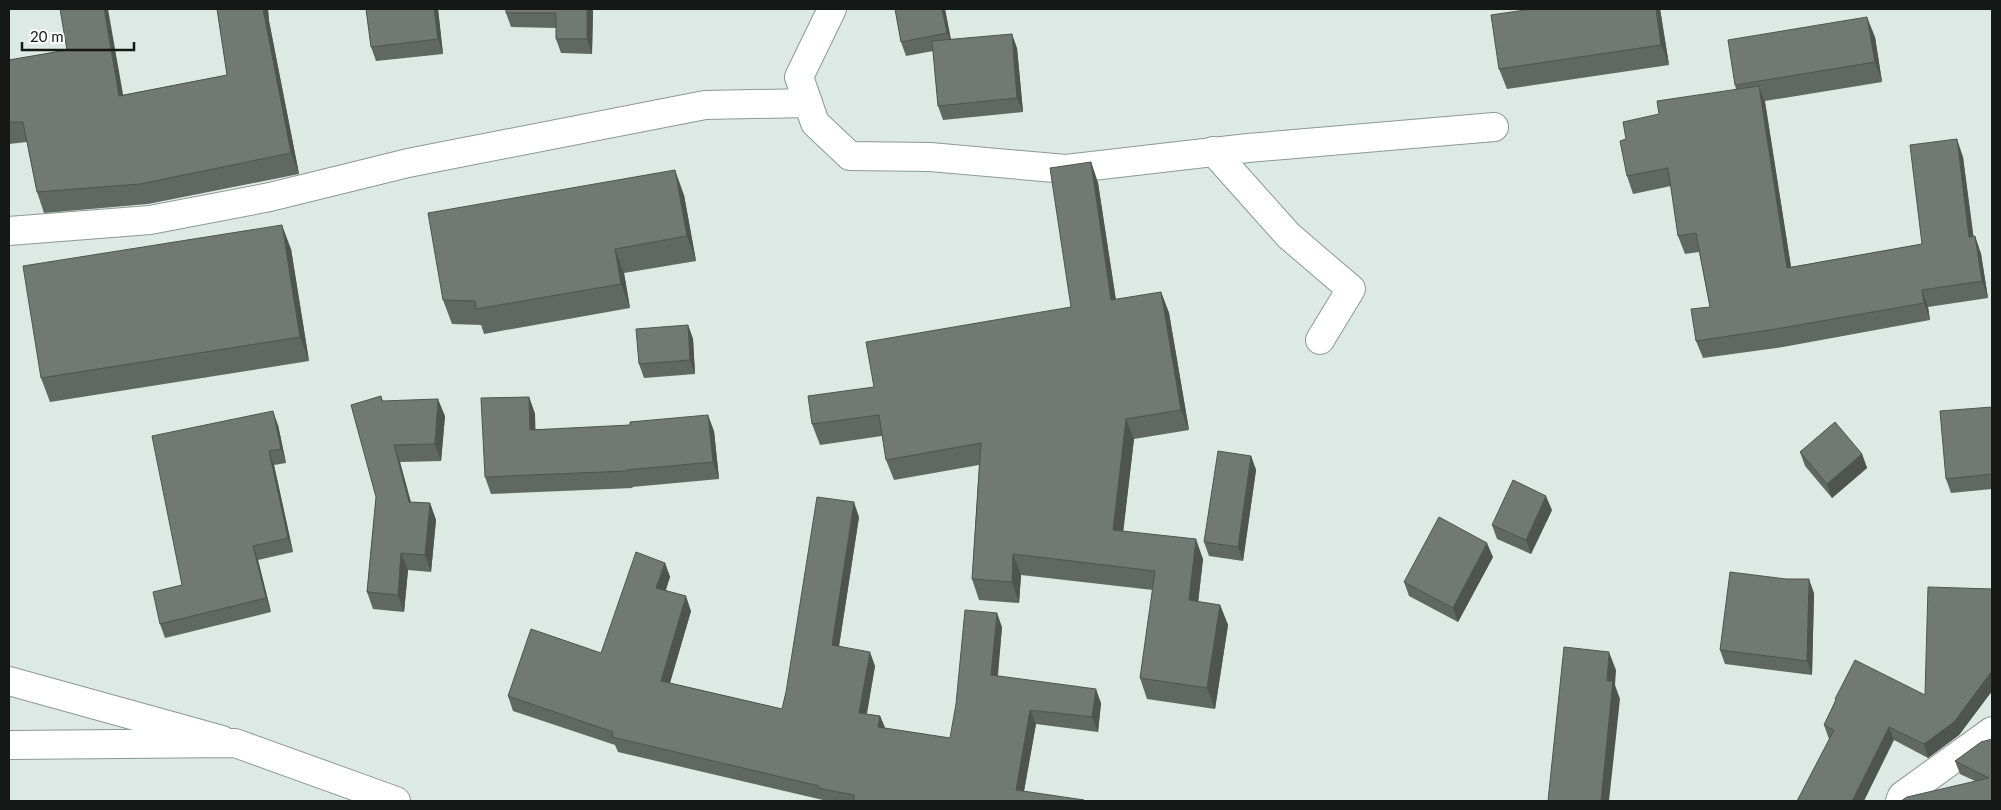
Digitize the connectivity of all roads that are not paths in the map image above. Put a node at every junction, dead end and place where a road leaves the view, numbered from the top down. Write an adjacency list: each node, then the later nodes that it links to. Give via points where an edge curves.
1 (832, 9): 2 (street, via 799,77)
2 (808, 103): 4 (street, via 815,123 850,156 930,158 1066,169); 5 (street, via 705,105 408,163 270,197 150,220)
3 (1494, 126): 4 (street)
4 (1213, 152): 6 (street, via 1289,236 1352,289)
5 (9, 231)
6 (1320, 340)
7 (9, 681): 9 (street)
8 (1992, 731): 12 (street, via 1902,796)
9 (235, 743): 10 (street); 11 (street)
10 (9, 745)
11 (396, 801)
12 (1900, 801)

